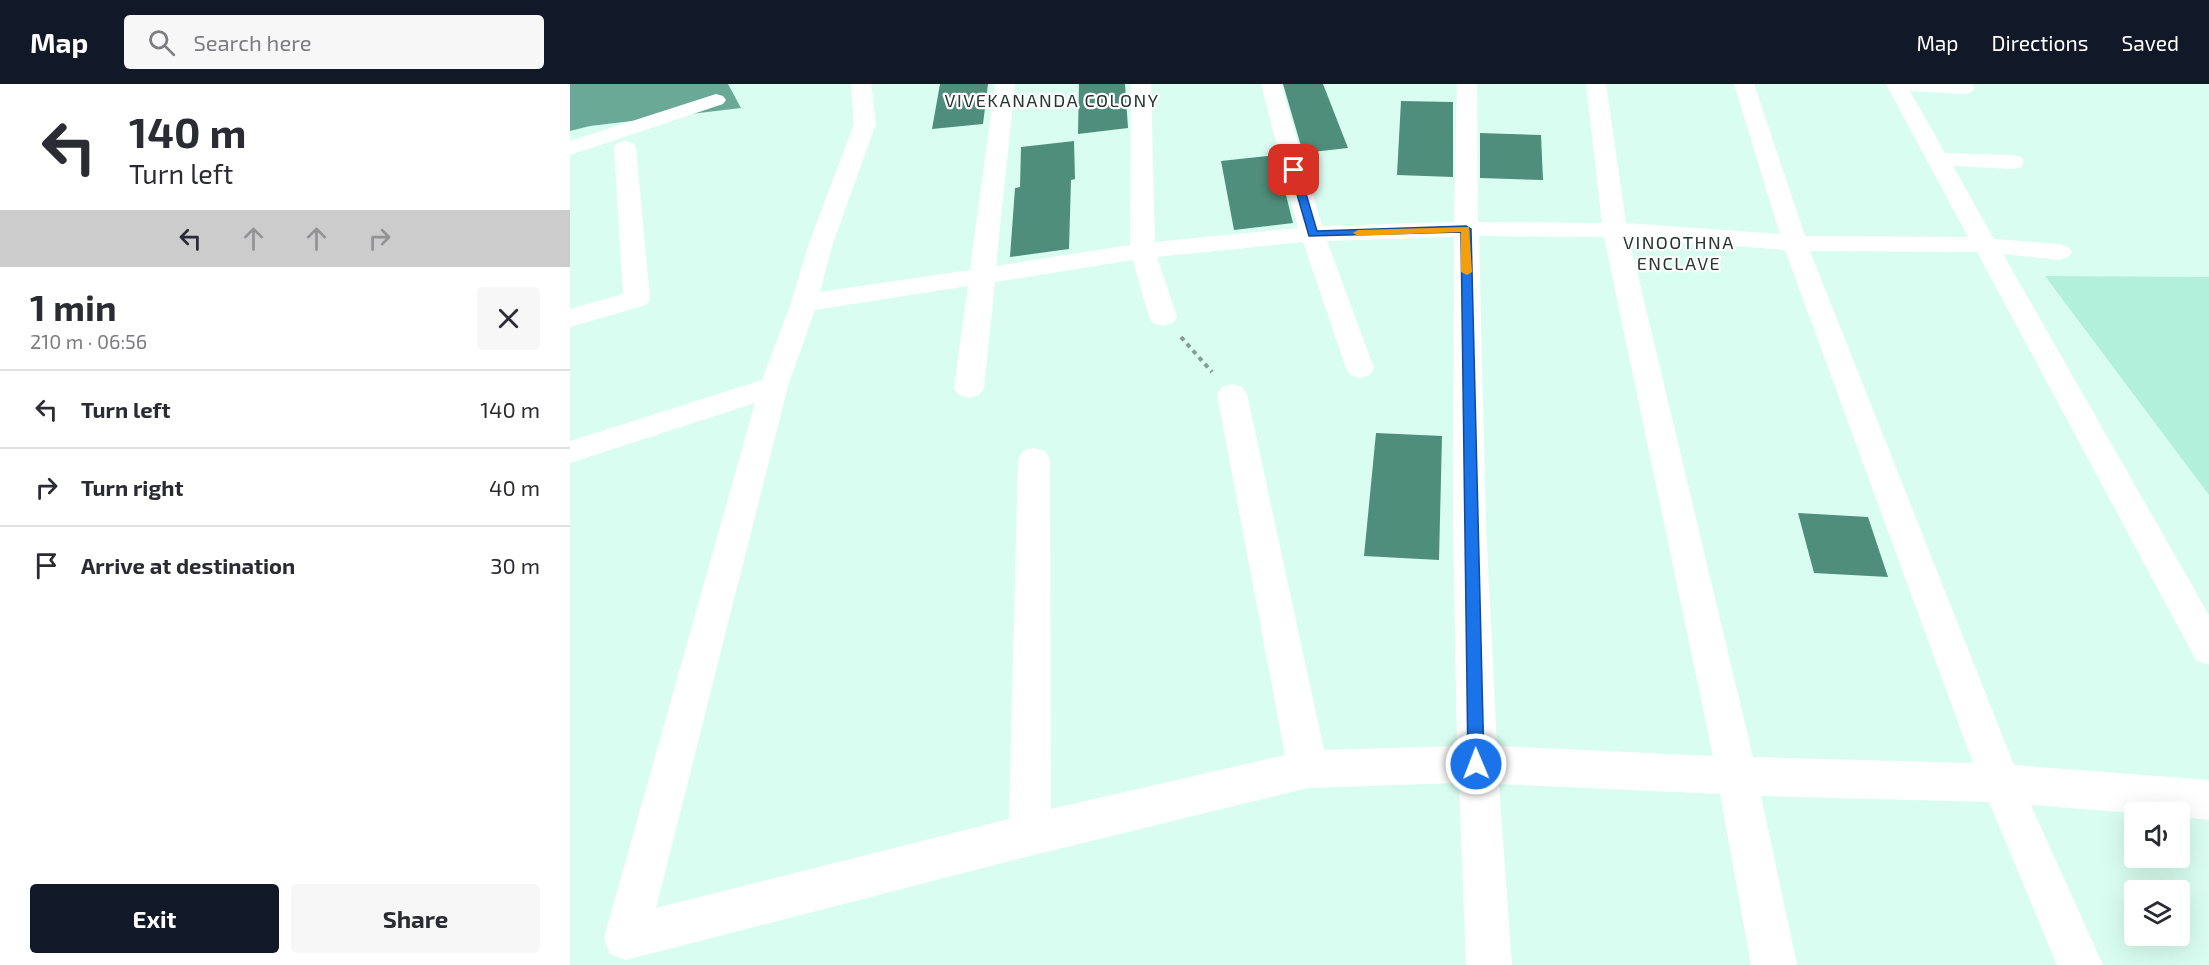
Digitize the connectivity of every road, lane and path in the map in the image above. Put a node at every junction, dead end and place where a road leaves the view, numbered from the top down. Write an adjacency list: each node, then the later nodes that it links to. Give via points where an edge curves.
1 (861, 84): 23 (street, via 865,124 821,243)
2 (1005, 84): 22 (street)
3 (1141, 84): 20 (street)
4 (1271, 84): 17 (street)
5 (1467, 84): 15 (street)
6 (1596, 84): 16 (street)
7 (1744, 84): 18 (street)
8 (1896, 84): 9 (street); 13 (street)
9 (1965, 88)
10 (716, 100): 11 (street)
11 (570, 148)
12 (625, 148): 25 (street, via 637,300)
13 (1936, 159): 14 (street); 19 (street)
14 (2013, 162)
15 (1466, 229): 16 (street); 17 (street); 33 (street)
16 (1615, 230): 18 (street); 35 (street)
17 (1312, 234): 20 (street); 26 (street)
18 (1795, 243): 19 (street); 36 (street)
19 (1983, 245): 21 (street); 32 (street)
20 (1143, 251): 22 (street); 24 (street)
21 (2059, 252)
22 (984, 276): 23 (street); 28 (street)
23 (804, 303): 27 (street)
24 (1163, 317): 29 (path)
25 (570, 318)
26 (1360, 368)
27 (774, 386): 30 (street); 38 (street, via 626,938)
28 (969, 388)
29 (1232, 394): 34 (street)
30 (570, 452)
31 (1034, 459): 38 (street)
32 (2209, 649)
33 (1476, 764): 34 (street); 35 (street); 39 (street)
34 (1308, 769): 38 (street)
35 (1737, 776): 36 (street); 40 (street)
36 (2001, 783): 37 (street); 41 (street)
37 (2209, 800)
38 (1030, 835)
39 (1489, 965)
40 (1774, 965)
41 (2080, 965)

